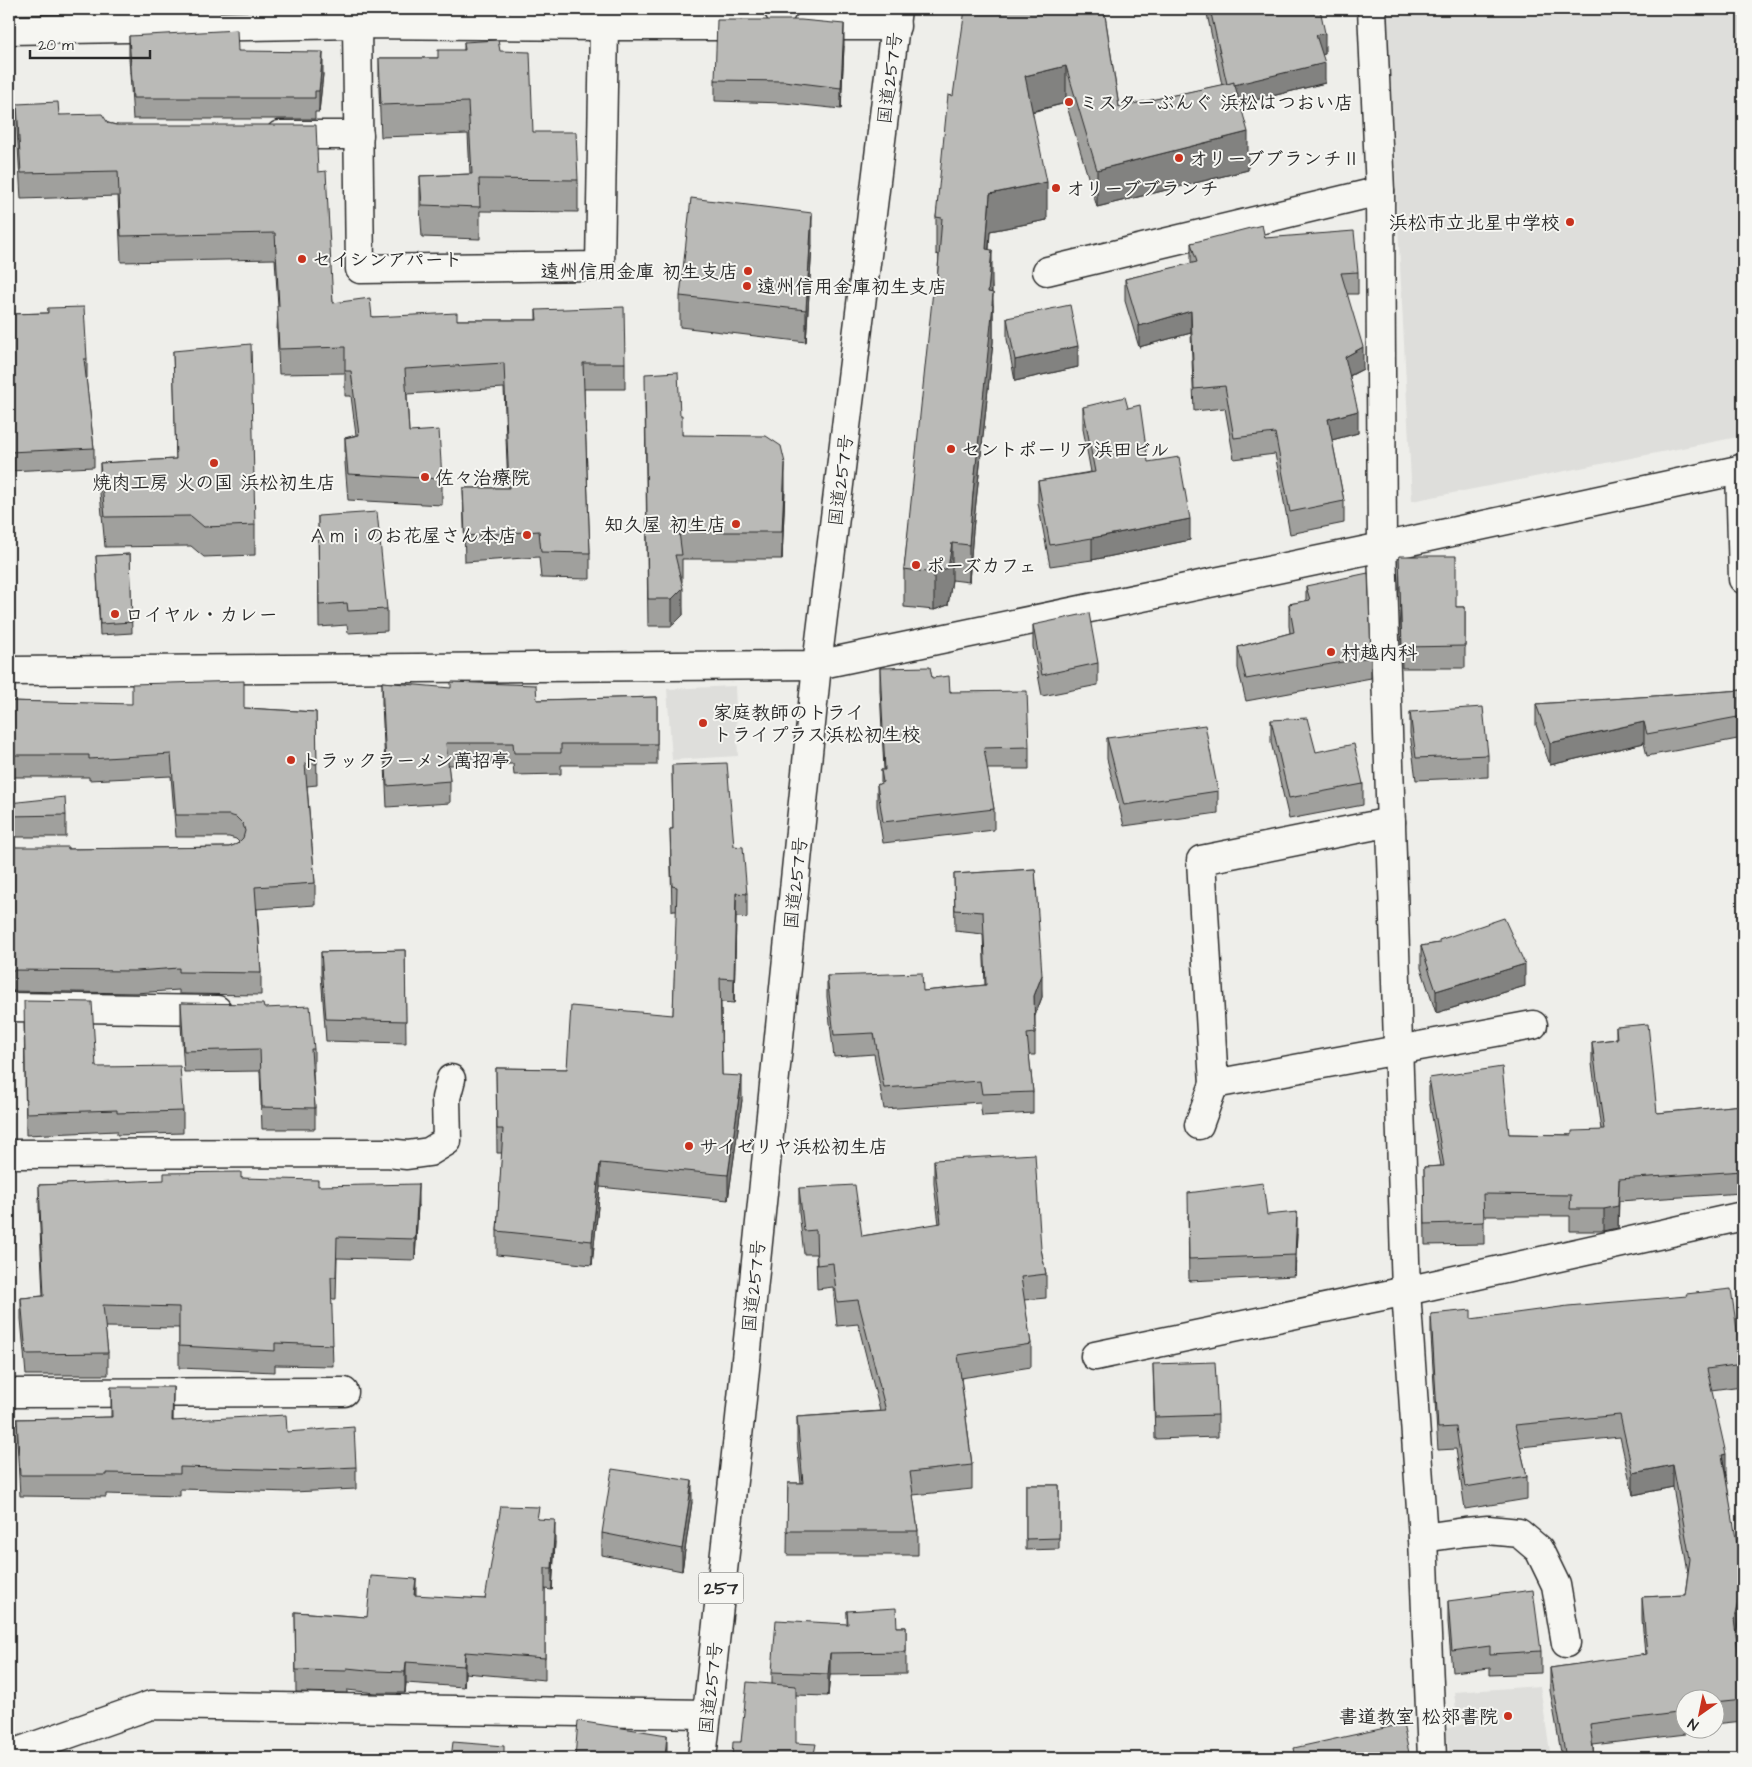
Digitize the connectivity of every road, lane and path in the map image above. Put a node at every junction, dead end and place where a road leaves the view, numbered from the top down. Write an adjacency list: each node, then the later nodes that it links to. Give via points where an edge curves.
1 (1372, 9): 9 (main road)
2 (442, 16): 4 (main road); 5 (main road)
3 (897, 17): 5 (main road); 14 (main road, 国道257号 / 257)
4 (357, 24): 6 (main road); 8 (main road)
5 (604, 26): 8 (main road, via 600,266 360,269)
6 (9, 30)
7 (252, 135): 8 (main road)
8 (359, 135)
9 (1380, 191): 10 (main road); 12 (main road)
10 (1047, 271)
11 (1742, 469): 12 (main road); 13 (main road)
12 (1382, 547): 14 (main road); 16 (main road)
13 (1743, 579)
14 (817, 664): 15 (main road); 32 (main road, 国道257号 / 257)
15 (9, 671)
16 (1391, 822): 20 (main road); 22 (main road, via 1201,860)
17 (9, 1007): 18 (main road)
18 (238, 1010)
19 (1534, 1025): 20 (main road)
20 (1398, 1050): 22 (main road); 26 (main road)
21 (451, 1079): 24 (main road, via 446,1098 447,1141 429,1152 407,1155)
22 (1214, 1084): 23 (main road)
23 (1200, 1125)
24 (9, 1154)
25 (1743, 1216): 26 (main road)
26 (1406, 1291): 27 (main road); 30 (main road)
27 (1095, 1356)
28 (344, 1392): 29 (main road)
29 (9, 1393)
30 (1423, 1538): 31 (main road, via 1488,1530 1519,1533 1539,1550 1556,1585); 35 (main road)
31 (1566, 1643)
32 (707, 1714): 33 (main road, via 151,1706); 34 (main road, 国道257号 / 257)
33 (9, 1755)
34 (702, 1758)
35 (1432, 1758)

